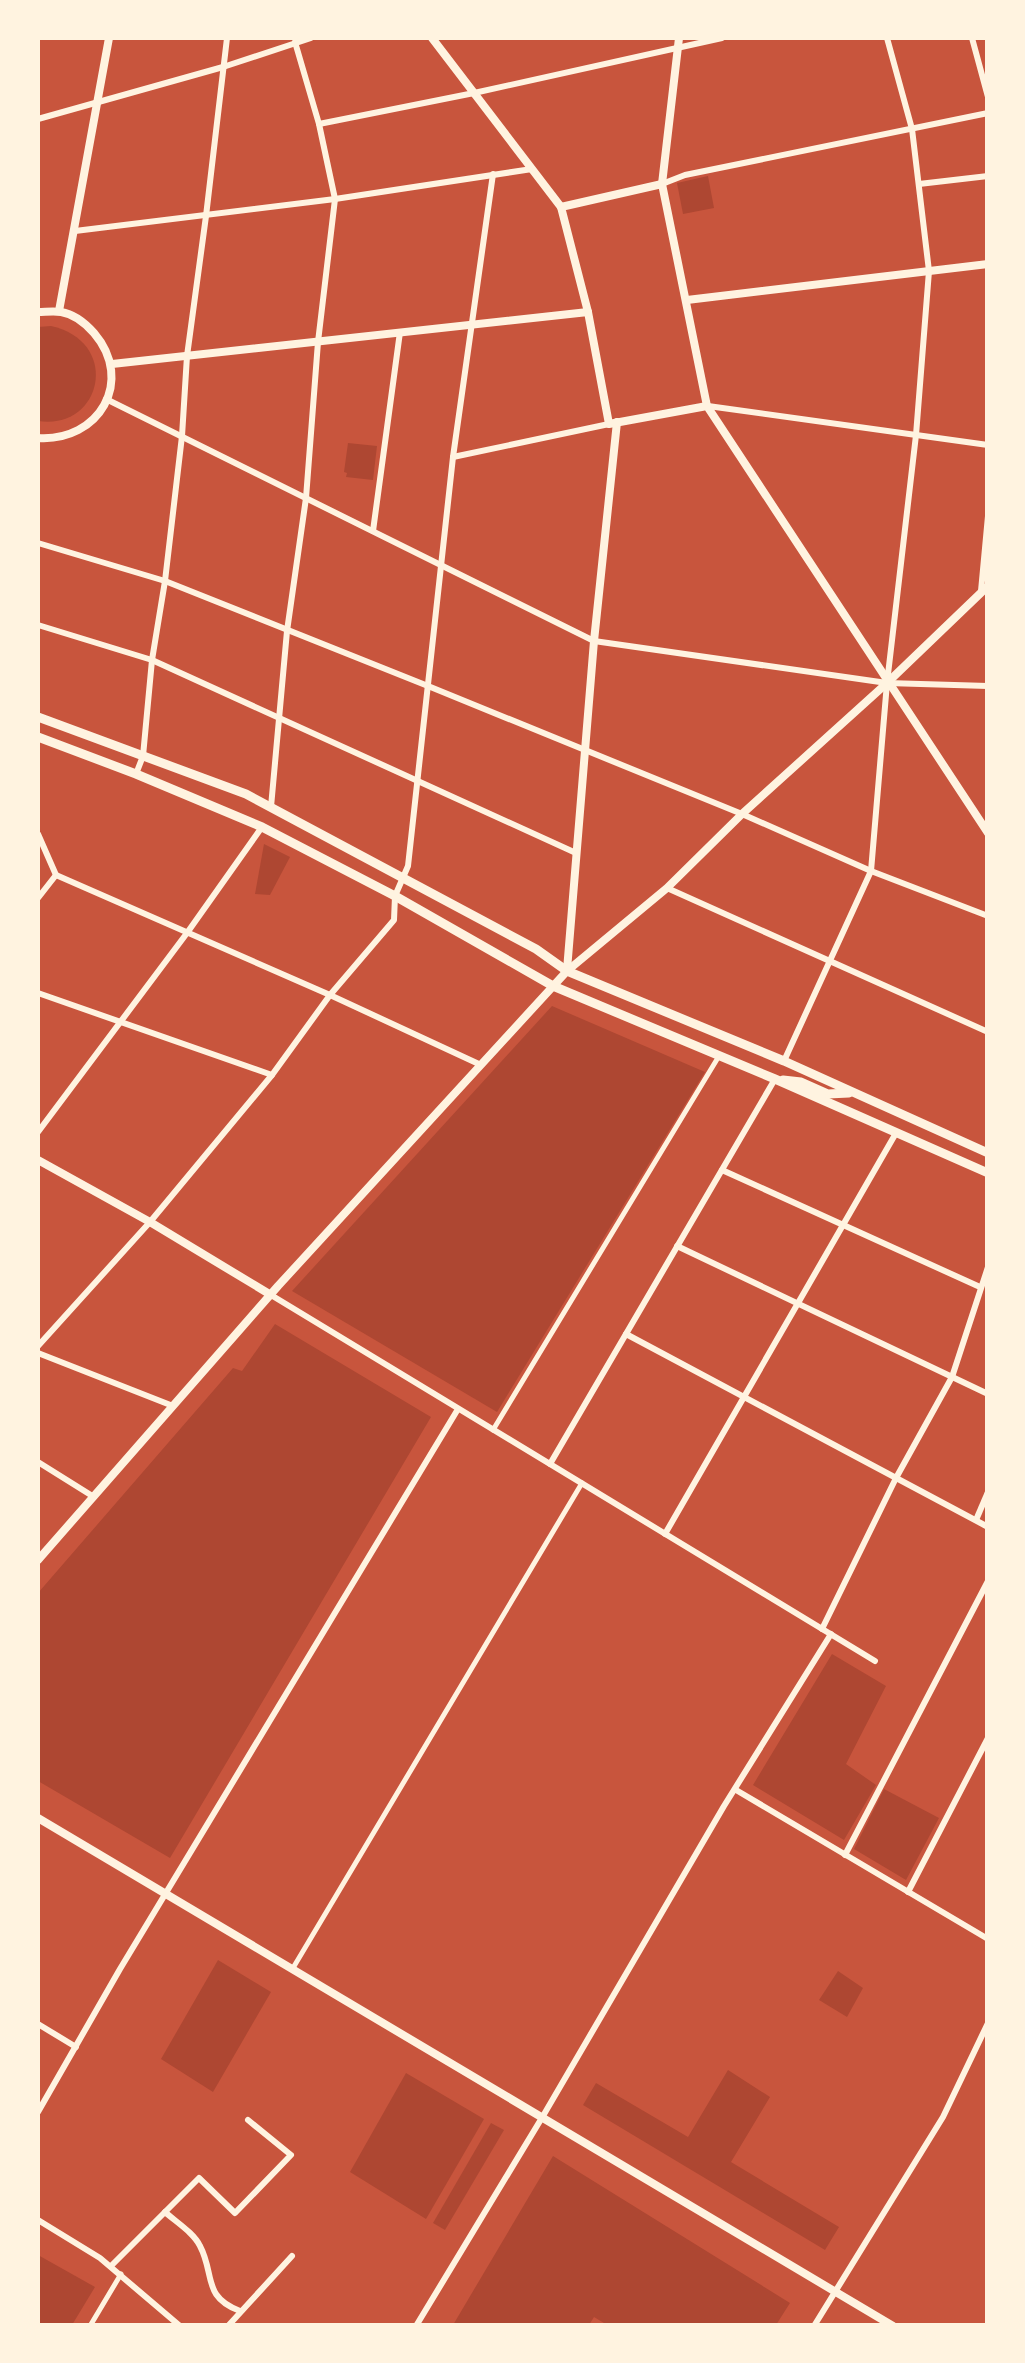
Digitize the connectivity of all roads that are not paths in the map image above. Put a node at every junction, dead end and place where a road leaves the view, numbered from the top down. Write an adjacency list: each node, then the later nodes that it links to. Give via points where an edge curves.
1 (109, 38): 13 (street)
2 (227, 38): 10 (street)
3 (311, 38): 8 (street)
4 (432, 38): 11 (street)
5 (722, 38): 9 (street)
6 (887, 38): 17 (street)
7 (972, 38): 12 (street)
8 (295, 42): 10 (street); 16 (street)
9 (679, 42): 11 (street); 21 (street)
10 (223, 67): 13 (street); 25 (street)
11 (474, 93): 16 (street); 18 (street)
12 (988, 98)
13 (96, 104): 15 (street); 26 (street)
14 (988, 114): 17 (street)
15 (38, 119)
16 (319, 124): 23 (street)
17 (912, 129): 21 (street); 22 (street)
18 (532, 169): 19 (street); 24 (street)
19 (493, 174): 23 (street); 33 (street)
20 (988, 176): 22 (street)
21 (662, 184): 24 (street); 29 (street)
22 (919, 184): 28 (street)
23 (335, 198): 25 (street); 35 (street)
24 (561, 207): 32 (street)
25 (206, 216): 26 (street); 36 (street)
26 (75, 231): 31 (street)
27 (988, 264): 28 (street)
28 (930, 271): 29 (street); 41 (street)
29 (687, 300): 39 (street)
30 (38, 312): 31 (street)
31 (59, 312): 37 (street, via 88,327)
32 (588, 312): 33 (street); 40 (street)
33 (471, 324): 34 (street); 45 (street)
34 (400, 332): 35 (street); 48 (street)
35 (318, 342): 36 (street); 46 (street)
36 (187, 356): 37 (street); 42 (street)
37 (112, 364): 38 (street)
38 (106, 398): 42 (street); 43 (street, via 84,427 68,436)
39 (706, 406): 40 (street); 41 (street); 57 (street)
40 (613, 423): 45 (street); 55 (street)
41 (916, 435): 44 (street); 57 (street)
42 (182, 436): 46 (street); 51 (street)
43 (38, 438)
44 (988, 445)
45 (454, 457): 50 (street)
46 (306, 498): 48 (street); 54 (street)
47 (988, 516): 52 (street)
48 (373, 531): 50 (street)
49 (38, 543): 51 (street)
50 (442, 566): 55 (street); 58 (street)
51 (165, 581): 54 (street); 56 (street)
52 (984, 589): 57 (street)
53 (38, 625): 56 (street)
54 (287, 631): 58 (street); 61 (street)
55 (594, 641): 57 (street); 63 (street)
56 (152, 660): 61 (street); 64 (street)
57 (887, 682): 59 (street); 68 (street); 70 (street); 73 (street)
58 (428, 686): 63 (street); 66 (street)
59 (988, 686)
60 (38, 716): 64 (main road)
61 (278, 716): 66 (street); 67 (street)
62 (38, 737): 65 (main road)
63 (585, 750): 68 (street); 72 (street)
64 (143, 756): 65 (street); 67 (main road)
65 (136, 774): 69 (main road)
66 (417, 779): 72 (street); 75 (street)
67 (271, 807): 75 (main road)
68 (742, 814): 73 (street); 76 (street)
69 (262, 828): 77 (main road); 80 (street)
70 (988, 833)
71 (38, 834): 74 (street)
72 (576, 853): 82 (street)
73 (872, 871): 79 (street); 81 (street)
74 (56, 874): 78 (street); 80 (street)
75 (403, 878): 77 (street); 82 (main road)
76 (667, 888): 81 (street); 82 (street)
77 (395, 896): 83 (main road); 85 (street, via 394,920)
78 (38, 898)
79 (988, 916)
80 (188, 933): 85 (street); 86 (street)
81 (830, 962): 87 (street); 89 (street)
82 (567, 971): 83 (street); 89 (main road)
83 (553, 986): 88 (main road); 90 (street)
84 (38, 993): 86 (street)
85 (330, 994): 90 (street); 91 (street)
86 (121, 1022): 91 (street); 94 (street)
87 (988, 1032)
88 (719, 1056): 92 (main road); 114 (street)
89 (784, 1061): 93 (main road)
90 (481, 1065): 105 (street)
91 (272, 1075): 100 (street)
92 (775, 1080): 93 (main road, via 828,1094); 95 (main road); 98 (street)
93 (854, 1093): 96 (main road)
94 (38, 1132)
95 (896, 1133): 99 (main road); 101 (street)
96 (988, 1153)
97 (38, 1160): 100 (street)
98 (722, 1170): 101 (street); 102 (street)
99 (988, 1173)
100 (150, 1222): 105 (street); 108 (street)
101 (842, 1226): 104 (street); 106 (street)
102 (677, 1246): 106 (street); 107 (street)
103 (988, 1268): 104 (street)
104 (980, 1287): 109 (street)
105 (270, 1296): 112 (street); 113 (street)
106 (798, 1304): 109 (street); 111 (street)
107 (626, 1334): 111 (street); 116 (street)
108 (38, 1349): 112 (street)
109 (952, 1376): 110 (street); 117 (street)
110 (988, 1394)
111 (744, 1397): 117 (street); 123 (street)
112 (174, 1406): 120 (street)
113 (458, 1409): 114 (street); 134 (street)
114 (493, 1430): 116 (street)
115 (38, 1462): 120 (street)
116 (550, 1464): 118 (street)
117 (896, 1478): 121 (street); 126 (street)
118 (582, 1483): 123 (street); 136 (street)
119 (988, 1492): 121 (street)
120 (94, 1497): 124 (street)
121 (976, 1520): 122 (street)
122 (988, 1526)
123 (665, 1534): 126 (street)
124 (38, 1560)
125 (988, 1582): 132 (street)
126 (822, 1629): 127 (street)
127 (831, 1634): 128 (street); 130 (street)
128 (875, 1661)
129 (988, 1738): 133 (street)
130 (736, 1790): 132 (street); 141 (street)
131 (38, 1818): 134 (street)
132 (845, 1854): 133 (street)
133 (908, 1892): 135 (street)
134 (167, 1894): 136 (street); 139 (street)
135 (988, 1939)
136 (294, 1968): 141 (street)
137 (988, 2023): 148 (street, via 942,2117)
138 (38, 2024): 139 (street)
139 (76, 2047): 140 (street)
140 (38, 2112)
141 (542, 2116): 148 (street); 153 (street)
142 (248, 2120): 143 (street, via 291,2154 235,2213 199,2178)
143 (165, 2212): 146 (street); 149 (street, via 200,2243 211,2290)
144 (38, 2220): 146 (street)
145 (292, 2256): 149 (street)
146 (111, 2266): 147 (street)
147 (120, 2274): 150 (street); 151 (street)
148 (836, 2291): 154 (street); 155 (street)
149 (240, 2310): 152 (street)
150 (90, 2326)
151 (180, 2326)
152 (228, 2326)
153 (416, 2326)
154 (814, 2326)
155 (894, 2326)

